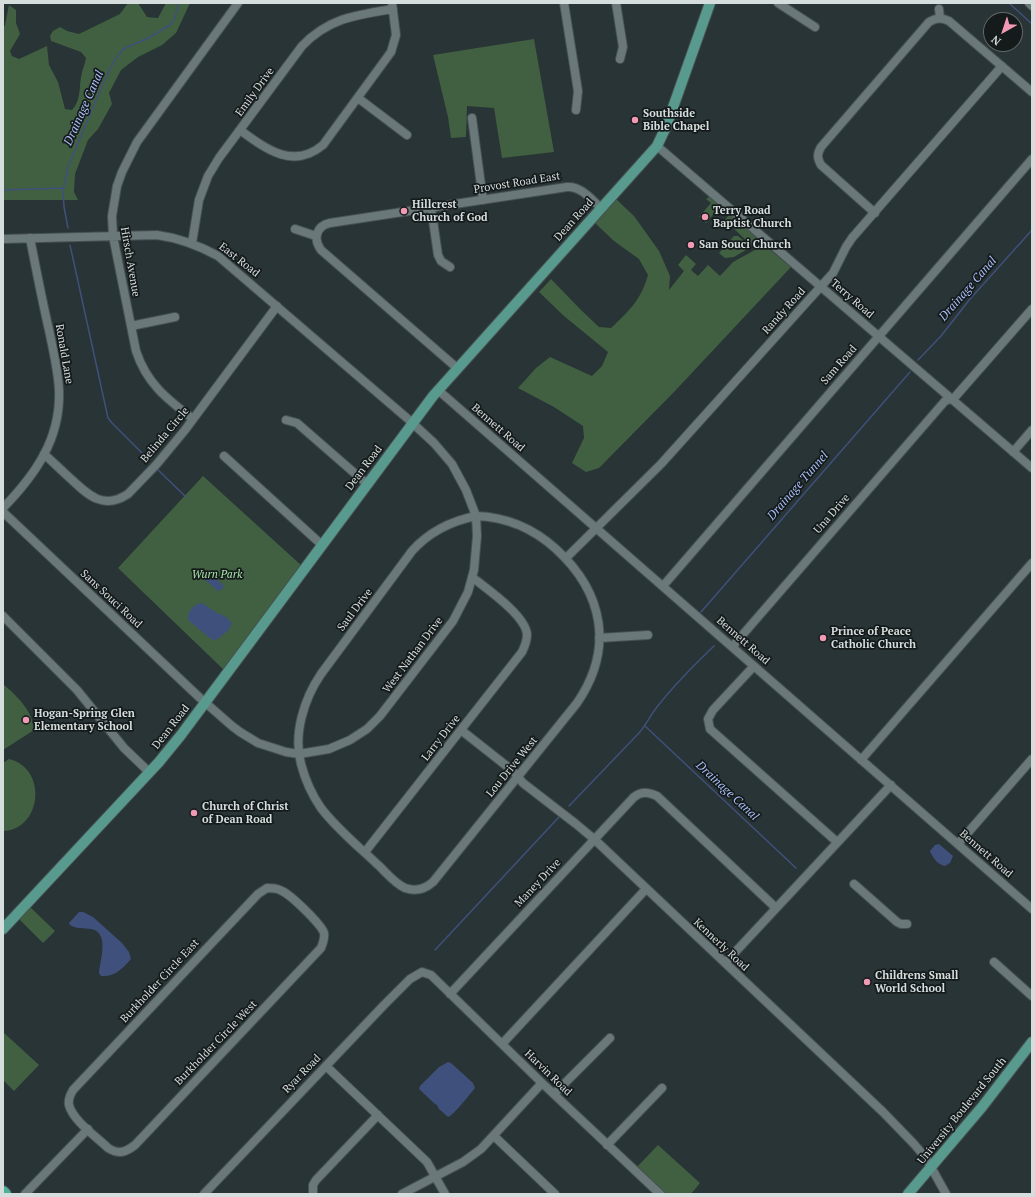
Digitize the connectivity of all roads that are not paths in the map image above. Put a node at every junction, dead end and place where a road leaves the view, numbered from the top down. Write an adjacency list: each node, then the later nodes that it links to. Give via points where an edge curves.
1 (238, 3): 27 (street, Hirsch Avenue, via 137,142 122,172 114,201)
2 (564, 3): 16 (street, via 578,91)
3 (616, 3): 12 (street, via 623,47)
4 (710, 3): 20 (main road, Dean Road, via 666,128)
5 (778, 3): 11 (street)
6 (1029, 3): 8 (street)
7 (392, 6): 15 (street, via 396,29 393,48); 18 (street, Emily Drive, via 345,18 317,33 295,55)
8 (1032, 6)
9 (939, 9): 10 (street)
10 (940, 18): 13 (street, via 949,20); 25 (street, via 929,22 814,157)
11 (815, 27)
12 (620, 59)
13 (1002, 66): 14 (street); 25 (street, Randy Road)
14 (1032, 92)
15 (358, 98): 18 (street, via 323,145 303,156 272,152); 19 (street)
16 (576, 110)
17 (472, 118): 22 (street)
18 (240, 130): 31 (street, Emily Drive, via 214,166 203,187)
19 (407, 135)
20 (657, 146): 24 (main road, Dean Road); 33 (street, Terry Road)
21 (1032, 159): 38 (street, Sam Road)
22 (483, 200): 23 (street, Provost Road East); 24 (street, Provost Road East, via 572,186 581,190)
23 (431, 207): 28 (street, Provost Road East, via 330,223 321,227); 32 (street, via 438,255 441,261)
24 (601, 208): 39 (main road, Dean Road)
25 (875, 213): 33 (street, Randy Road, via 849,242 836,268)
26 (295, 229): 28 (street)
27 (113, 236): 29 (street, East Road); 31 (street, East Road, via 169,237); 37 (street, Hirsch Avenue)
28 (316, 236): 39 (street, via 321,250)
29 (30, 238): 30 (street, East Road); 47 (street, Ronald Lane, via 59,391 55,423)
30 (3, 239)
31 (192, 243): 34 (street, East Road, via 226,262)
32 (450, 267)
33 (821, 287): 38 (street, Terry Road); 54 (street, Randy Road, via 662,464)
34 (277, 306): 42 (street, Belinda Circle); 44 (street, East Road)
35 (1032, 309): 41 (street, Una Drive)
36 (175, 317): 37 (street)
37 (131, 326): 42 (street, Hirsch Avenue, via 139,360 149,379 166,398)
38 (878, 336): 41 (street, Terry Road); 59 (street, Sam Road)
39 (458, 368): 40 (main road, Dean Road)
40 (438, 390): 44 (main road, Dean Road); 54 (street, Bennett Road)
41 (951, 399): 46 (street, Terry Road); 63 (street, Una Drive, via 945,401)
42 (193, 419): 47 (street, Belinda Circle, via 156,465 128,494 116,500 103,501 91,497)
43 (286, 420): 50 (street, via 297,423)
44 (412, 423): 50 (main road, Dean Road); 53 (street, East Road, via 452,464)
45 (1032, 430): 46 (street)
46 (1013, 452): 49 (street, Terry Road)
47 (44, 454): 51 (street, Ronald Lane, via 30,478)
48 (224, 456): 55 (street)
49 (1032, 468)
50 (367, 484): 55 (main road, Dean Road)
51 (3, 508)
52 (3, 512): 65 (street, Sans Souci Road)
53 (476, 516): 56 (street, Lou Drive West, via 508,521 526,528); 58 (street, West Nathan Drive, via 477,536); 67 (street, Saul Drive, via 428,536 403,564 314,685 301,720)
54 (597, 528): 56 (street, Randy Road); 59 (street, Bennett Road)
55 (322, 545): 65 (main road, Dean Road)
56 (566, 558): 62 (street, Lou Drive West, via 579,573 592,598)
57 (1032, 563): 69 (street)
58 (472, 577): 66 (street, Larry Drive, via 518,616 524,623 527,634 522,652); 67 (street, West Nathan Drive, via 468,592 453,621 374,722 340,745)
59 (663, 586): 63 (street, Bennett Road)
60 (3, 616): 70 (street, via 77,690 124,748)
61 (648, 635): 62 (street)
62 (600, 638): 71 (street, Lou Drive West, via 594,671 585,690)
63 (732, 647): 64 (street, Bennett Road)
64 (754, 666): 69 (street, Bennett Road); 74 (street, via 713,710 708,719 710,729)
65 (206, 701): 67 (street, Sans Souci Road, via 248,738 269,748); 70 (main road, Dean Road)
66 (461, 730): 71 (street, Kennerly Road); 76 (street, Larry Drive)
67 (299, 754): 76 (street, Saul Drive, via 308,784 321,808)
68 (1032, 759): 75 (street)
69 (861, 760): 72 (street, Bennett Road)
70 (149, 772): 84 (main road, Dean Road)
71 (518, 777): 73 (street, Kennerly Road); 79 (street, Lou Drive West, via 433,882 420,890)
72 (891, 785): 74 (street); 75 (street, Bennett Road)
73 (594, 839): 78 (street, Kennerly Road); 80 (street, Maney Drive, via 634,797 644,792 657,796); 88 (street, Maney Drive)
74 (837, 842): 80 (street)
75 (958, 844): 82 (street, Bennett Road)
76 (365, 852): 79 (street, Saul Drive, via 399,884)
77 (854, 884): 83 (street, via 897,922)
78 (646, 889): 86 (street, Kennerly Road); 92 (street)
79 (413, 890)
80 (776, 908): 86 (street)
81 (304, 909): 98 (street, Burkholder Circle East, via 278,889 267,888 258,894 76,1085 70,1095 69,1105 75,1116); 98 (street, Burkholder Circle West, via 320,925 324,934 323,944 318,952 135,1145 119,1153)
82 (1032, 909)
83 (907, 924)
84 (3, 929)
85 (994, 962): 89 (street)
86 (725, 963): 101 (street, Kennerly Road, via 904,1133 926,1158)
87 (419, 973): 88 (street, Harvin Road, via 431,975); 93 (street, Ryar Road, via 410,979)
88 (450, 994): 92 (street, Harvin Road)
89 (1032, 996)
90 (610, 1038): 96 (street)
91 (1032, 1042): 101 (main road, University Boulevard South)
92 (502, 1044): 94 (street, Harvin Road)
93 (326, 1066): 97 (street); 106 (street, Ryar Road)
94 (542, 1083): 96 (street, Harvin Road); 99 (street)
95 (662, 1088): 100 (street)
96 (554, 1094): 100 (street, Harvin Road)
97 (378, 1115): 102 (street, via 422,1157); 103 (street, via 316,1180)
98 (88, 1129): 105 (street)
99 (494, 1136): 102 (street, via 471,1158); 109 (street)
100 (607, 1145): 104 (street, Harvin Road)
101 (931, 1168): 110 (main road, University Boulevard South); 111 (street, Kennerly Road)
102 (436, 1176): 107 (street); 108 (street)
103 (313, 1192)
104 (657, 1193)
105 (25, 1194)
106 (204, 1194)
107 (402, 1194)
108 (445, 1194)
109 (555, 1194)
110 (908, 1194)
111 (946, 1194)

